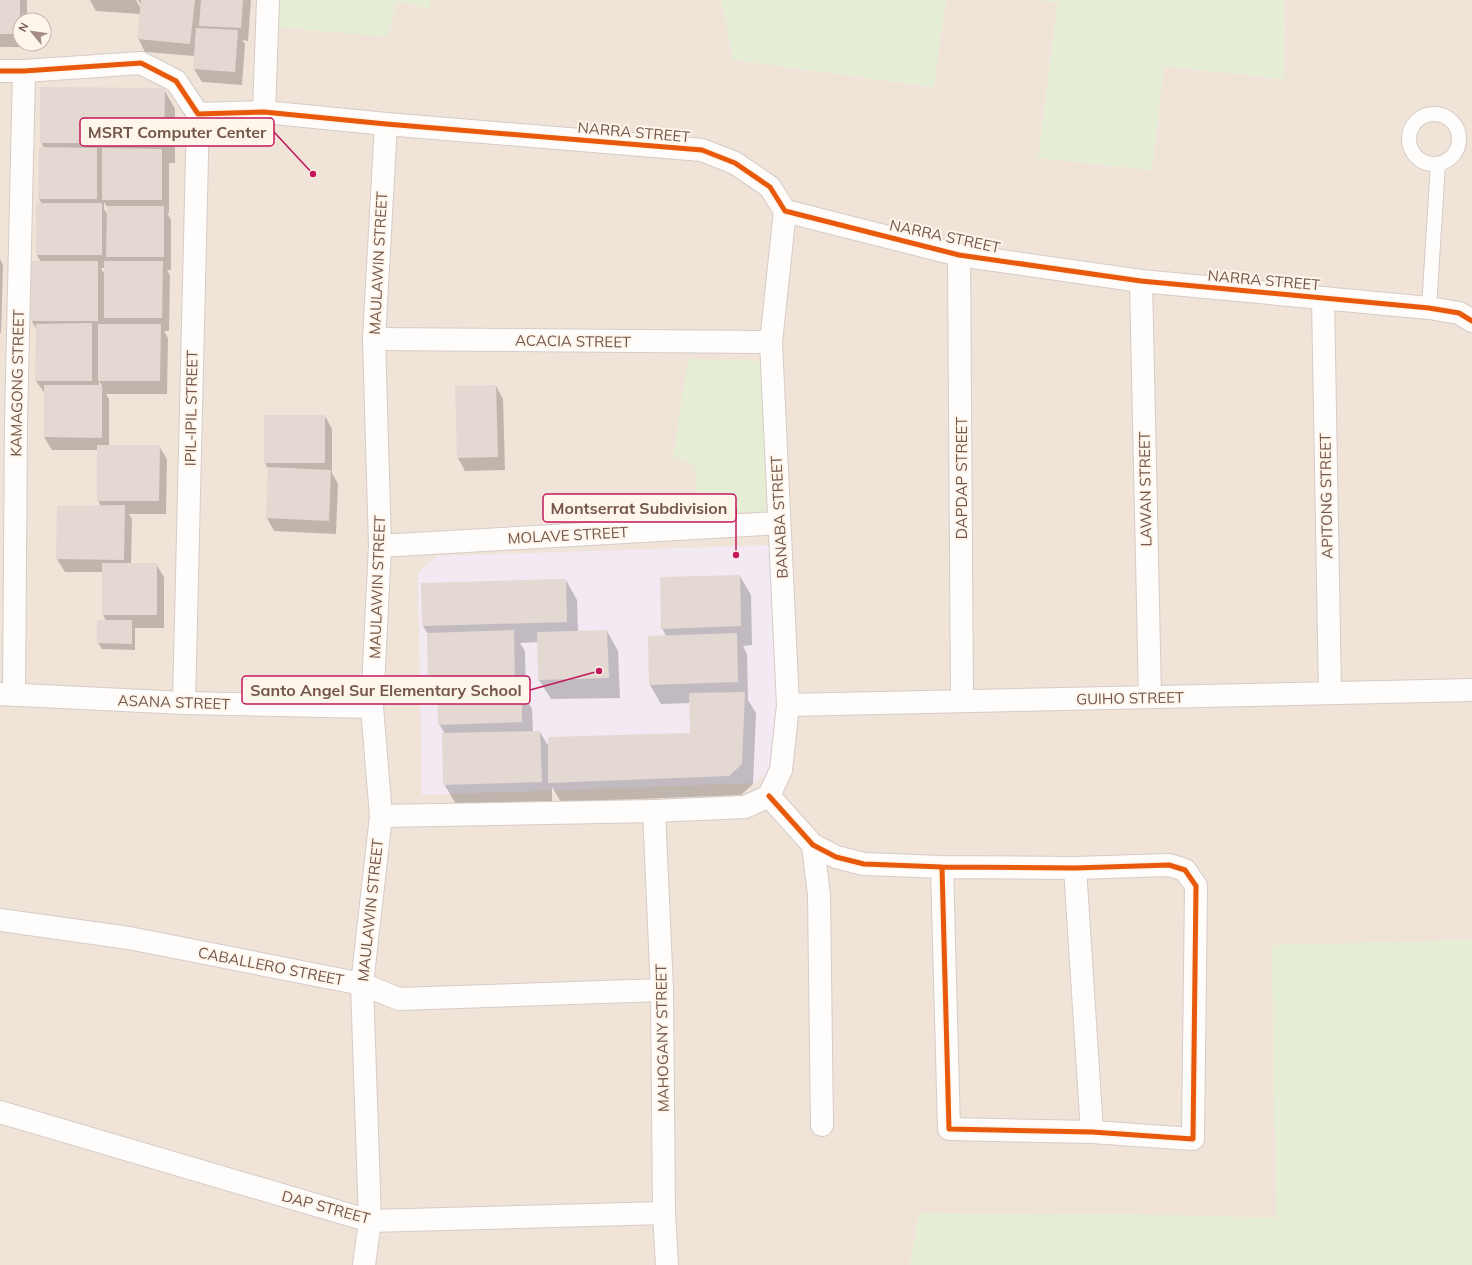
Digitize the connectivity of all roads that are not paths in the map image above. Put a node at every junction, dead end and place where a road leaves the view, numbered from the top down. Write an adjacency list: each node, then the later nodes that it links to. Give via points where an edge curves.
1 (268, 0): 4 (street)
2 (0, 71): 3 (street)
3 (24, 71): 5 (street, via 142,63 176,81); 16 (street, KAMAGONG STREET)
4 (264, 112): 5 (street, NARRA STREET); 6 (street, NARRA STREET)
5 (198, 114): 24 (street, IPIL-IPIL STREET)
6 (386, 124): 8 (street, NARRA STREET, via 702,150 735,164 770,186); 14 (street, MAULAWIN STREET)
7 (1438, 164): 12 (lane)
8 (785, 210): 9 (street, NARRA STREET); 15 (street, BANABA STREET)
9 (959, 255): 10 (street, NARRA STREET); 23 (street, DAPDAP STREET)
10 (1141, 281): 11 (street, NARRA STREET); 22 (street, LAWAN STREET)
11 (1323, 298): 12 (street, NARRA STREET); 20 (street, APITONG STREET)
12 (1429, 308): 13 (street, NARRA STREET, via 1459,313)
13 (1472, 321)
14 (374, 339): 15 (street, ACACIA STREET); 18 (street, MAULAWIN STREET)
15 (771, 342): 17 (street, BANABA STREET)
16 (8, 421): 21 (street, KAMAGONG STREET)
17 (779, 523): 18 (street, MOLAVE STREET); 25 (street, BANABA STREET)
18 (380, 546): 26 (street, MAULAWIN STREET)
19 (1472, 690): 20 (street, GUIHO STREET)
20 (1330, 693): 22 (street, GUIHO STREET)
21 (7, 695): 24 (street, ASANA STREET)
22 (1150, 697): 23 (street, GUIHO STREET)
23 (962, 701): 25 (street, GUIHO STREET)
24 (184, 703): 26 (street, ASANA STREET)
25 (788, 705): 27 (street, BANABA STREET, via 781,770)
26 (372, 707): 29 (street, MAULAWIN STREET)
27 (769, 796): 28 (street, via 745,807); 30 (street)
28 (654, 811): 29 (street); 35 (street, MAHOGANY STREET)
29 (381, 816): 34 (street, MAULAWIN STREET)
30 (813, 845): 31 (street, via 836,857 864,864); 37 (street, via 819,894)
31 (942, 867): 32 (street); 38 (street, via 949,1129)
32 (1075, 868): 38 (street); 38 (street, via 1169,865 1185,870 1196,886 1193,1139)
33 (0, 920): 34 (street, CABALLERO STREET, via 129,938)
34 (362, 984): 35 (street, CABALLERO STREET, via 399,999); 40 (street, MAULAWIN STREET)
35 (662, 990): 39 (street, MAHOGANY STREET)
36 (0, 1112): 40 (street, DAP STREET)
37 (822, 1125)
38 (1092, 1132)
39 (664, 1213): 40 (street, DAP STREET); 42 (street, MAHOGANY STREET)
40 (370, 1221): 41 (street, MAULAWIN STREET)
41 (364, 1265)
42 (667, 1265)

